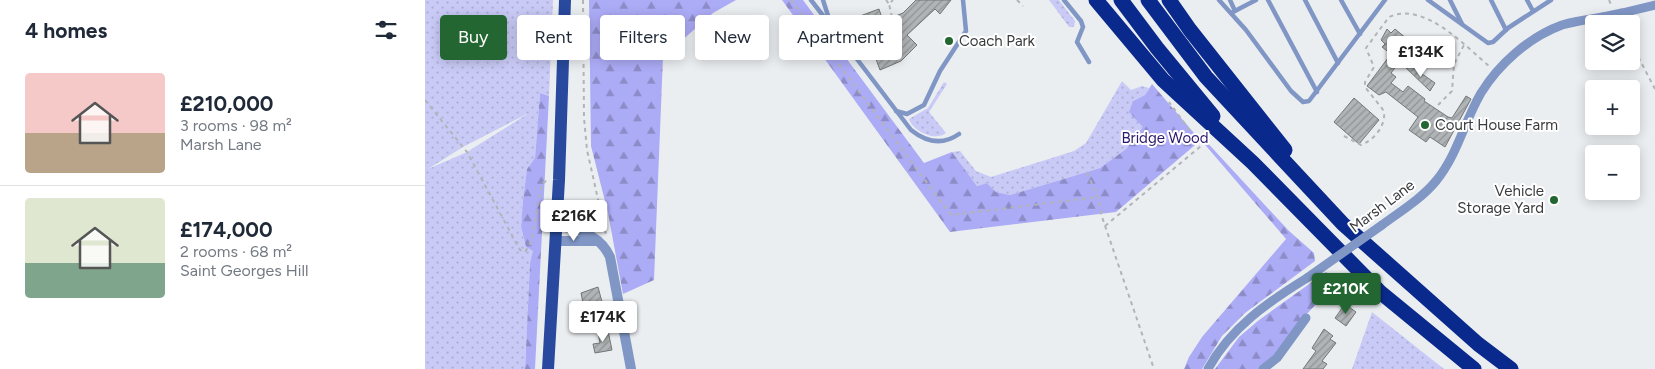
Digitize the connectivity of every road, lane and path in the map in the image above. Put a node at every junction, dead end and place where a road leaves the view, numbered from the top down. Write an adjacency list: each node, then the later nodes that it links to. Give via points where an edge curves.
1 (565, 0): 53 (main road)
2 (583, 0): 58 (path, via 586,142 605,226)
3 (811, 0): 31 (lane)
4 (823, 0): 32 (lane)
5 (886, 0): 26 (path)
6 (893, 0): 26 (path)
7 (963, 0): 48 (lane, via 966,31 940,71 925,105 907,114)
8 (1017, 0): 28 (path)
9 (1064, 0): 40 (lane, via 1081,21 1083,27 1077,38 1079,48)
10 (1096, 0): 51 (highway, via 1163,80)
11 (1121, 0): 51 (highway)
12 (1148, 0): 54 (highway, via 1206,77)
13 (1169, 0): 54 (highway)
14 (1219, 0): 30 (lane)
15 (1230, 0): 30 (lane)
16 (1256, 0): 30 (lane)
17 (1268, 0): 44 (lane)
18 (1305, 0): 41 (lane)
19 (1341, 0): 36 (lane)
20 (1429, 0): 34 (lane)
21 (1451, 0): 34 (lane)
22 (1491, 0): 35 (lane)
23 (1527, 0): 29 (lane)
24 (1551, 0): 29 (lane)
25 (1382, 2): 36 (lane)
26 (889, 4): 33 (path)
27 (1655, 5): 42 (street, Marsh Lane, bridge, via 1563,24 1538,36 1518,51)
28 (1023, 6)
29 (1533, 11): 35 (lane)
30 (1233, 12): 44 (lane, via 1291,91 1303,102 1309,102)
31 (823, 15)
32 (828, 15)
33 (892, 15)
34 (1463, 25): 35 (lane, via 1488,43)
35 (1506, 30)
36 (1360, 34): 41 (lane)
37 (1464, 45): 42 (path); 47 (path, via 1454,64 1452,91); 50 (path, via 1421,15 1408,13 1389,17 1366,48 1374,67 1365,87 1384,112 1382,125 1372,139 1361,145)
38 (857, 60): 48 (lane)
39 (1640, 60): 43 (path)
40 (1089, 62)
41 (1338, 63): 44 (lane)
42 (1496, 75): 63 (street, Marsh Lane, bridge, via 1481,94 1450,160 1435,182 1383,225 1278,296 1237,330)
43 (1655, 89)
44 (1317, 92)
45 (1165, 97): 56 (path, via 1201,146)
46 (425, 100): 53 (path, via 467,152 520,250 525,252 531,242 542,183)
47 (1438, 105)
48 (896, 111): 49 (lane, via 921,138 936,142)
49 (959, 134)
50 (1344, 136)
51 (1253, 163): 65 (highway, via 1380,292)
52 (1087, 172): 56 (path, via 1098,197)
53 (559, 180): 55 (main road)
54 (1343, 224): 66 (highway, via 1478,344)
55 (557, 226): 57 (main road); 58 (street, via 581,231)
56 (1105, 226): 62 (path)
57 (556, 241): 58 (street); 60 (main road)
58 (602, 243): 61 (street, via 610,256)
59 (1305, 318): 64 (street, via 1277,358)
60 (548, 369)
61 (631, 369)
62 (1154, 369)
63 (1208, 369)
64 (1263, 369)
65 (1474, 369)
66 (1511, 369)

